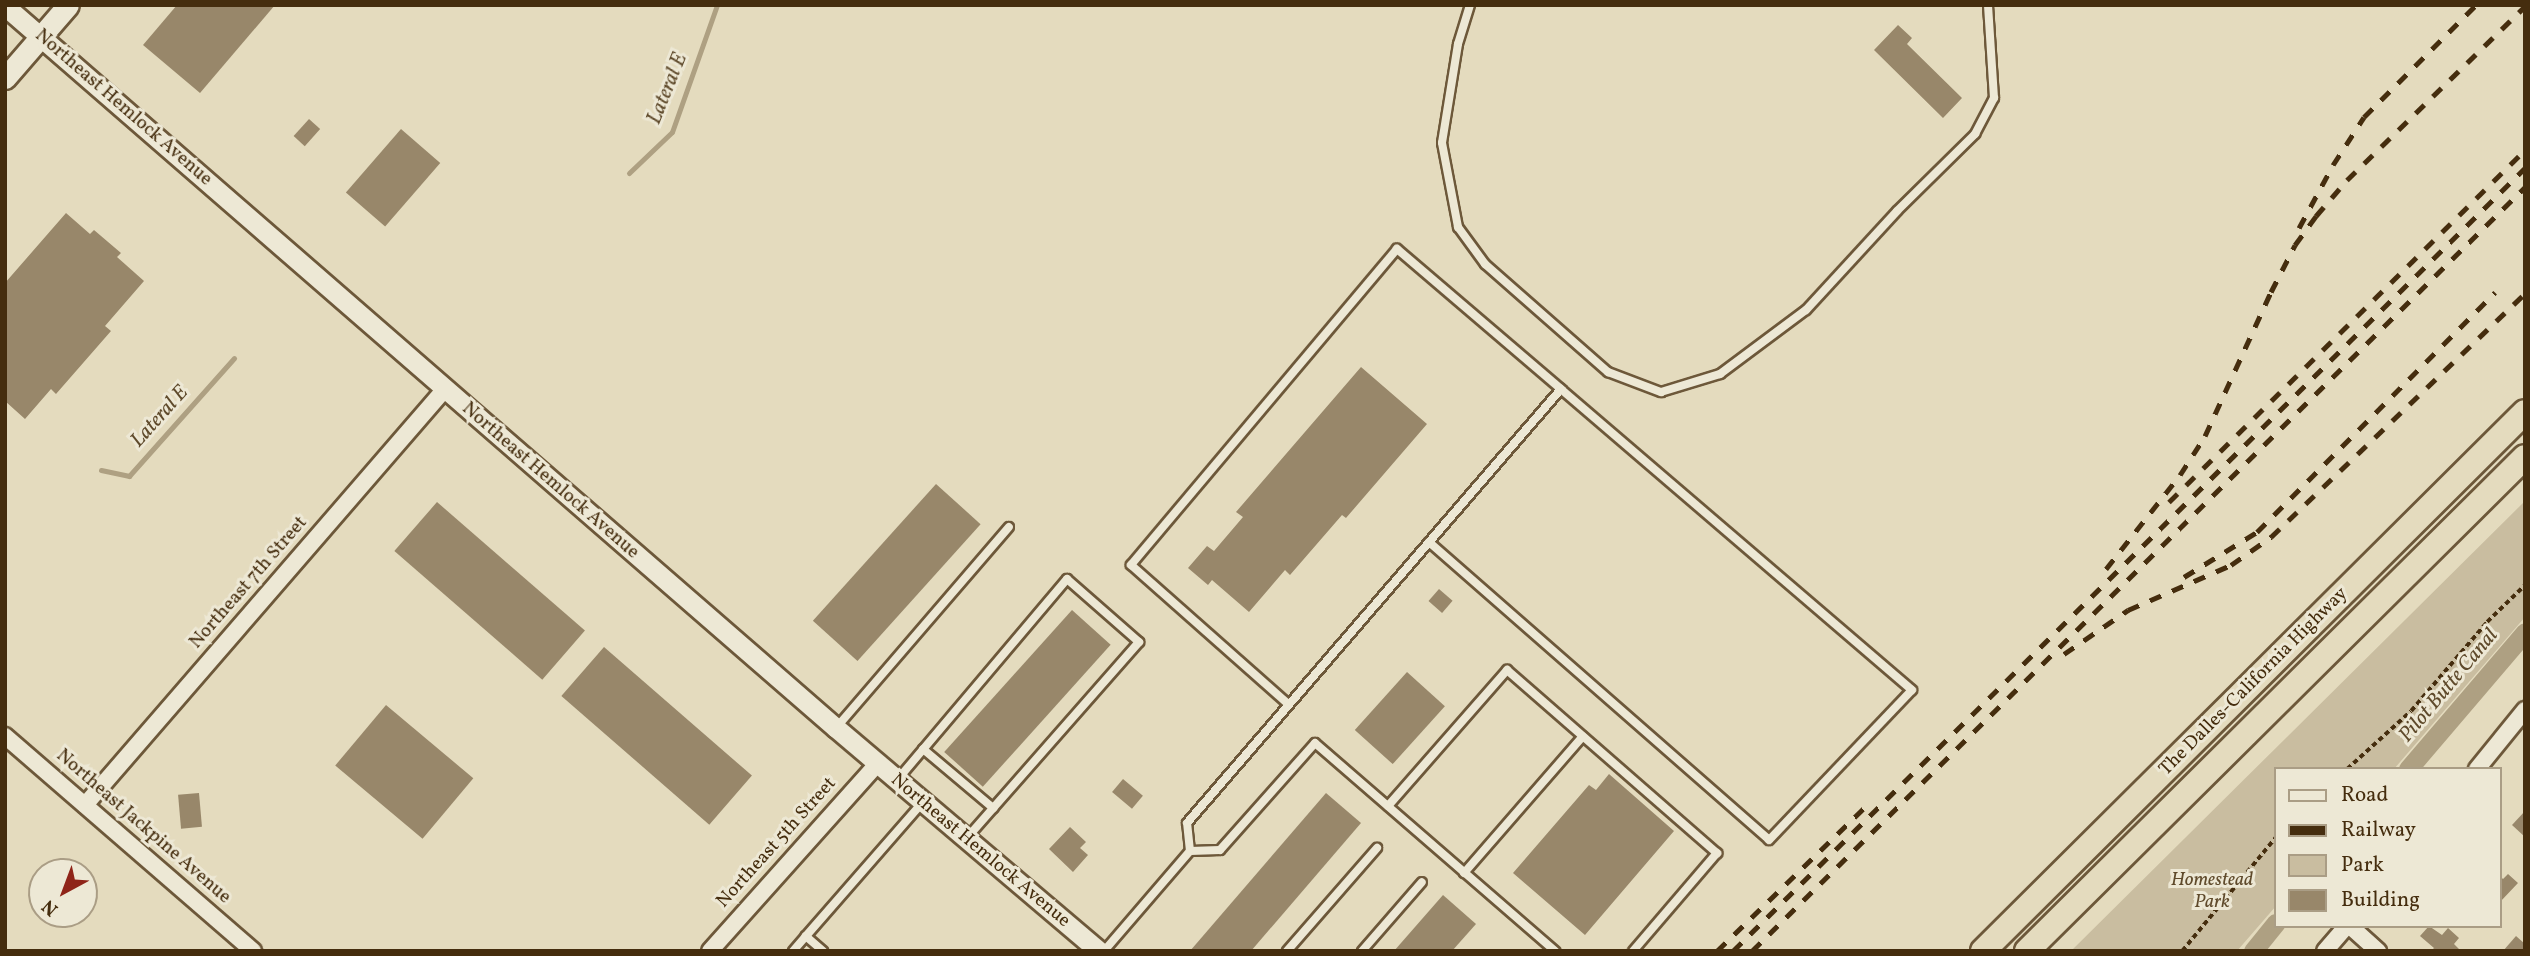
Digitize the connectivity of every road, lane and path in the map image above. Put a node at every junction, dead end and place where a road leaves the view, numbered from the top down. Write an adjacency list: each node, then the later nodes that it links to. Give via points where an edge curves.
1 (68, 5): 5 (main road)
2 (1470, 5): 3 (lane, via 1458,44 1442,143 1458,227 1485,264 1608,372 1661,392 1720,374 1806,310 1975,134 1994,98)
3 (1988, 5)
4 (5, 6): 5 (street, Northeast Hemlock Avenue)
5 (40, 37): 6 (main road); 7 (street, Northeast Hemlock Avenue)
6 (5, 78)
7 (445, 389): 16 (street, Northeast Hemlock Avenue); 25 (street, Northeast 7th Street)
8 (1561, 389): 12 (lane); 12 (lane, via 1912,690 1769,840); 14 (lane, via 1397,249 1131,565)
9 (2525, 412): 46 (highway, The Dalles-California Highway)
10 (2525, 457): 47 (highway, The Dalles-California Highway)
11 (1009, 527): 16 (lane)
12 (1429, 542): 14 (lane)
13 (2525, 585): 21 (path, via 2411,711)
14 (1288, 704): 31 (lane, via 1187,823)
15 (2524, 713): 22 (street)
16 (836, 728): 20 (street, Northeast Hemlock Avenue)
17 (5, 736): 25 (street, Northeast Jackpine Avenue)
18 (1583, 736): 26 (lane, via 1507,670); 32 (lane); 45 (lane, via 1717,853)
19 (923, 749): 23 (lane); 27 (lane); 27 (lane, via 1067,579 1139,642)
20 (877, 764): 23 (street, Northeast Hemlock Avenue); 38 (street, Northeast 5th Street)
21 (2349, 767)
22 (2479, 767)
23 (897, 781): 24 (street, Northeast Hemlock Avenue)
24 (922, 803): 28 (street, Northeast Hemlock Avenue); 36 (lane)
25 (85, 805): 37 (street, Northeast Jackpine Avenue)
26 (1388, 806): 31 (lane, via 1315,743 1220,850); 32 (lane)
27 (993, 808): 28 (lane)
28 (966, 839): 41 (street, Northeast Hemlock Avenue)
29 (2274, 839): 48 (path)
30 (1377, 848): 42 (lane)
31 (1190, 851): 41 (lane)
32 (1464, 873): 44 (lane)
33 (1422, 882): 43 (lane)
34 (2346, 928): 49 (street)
35 (2350, 928): 50 (street)
36 (806, 936): 39 (lane); 40 (lane)
37 (254, 951)
38 (710, 951)
39 (793, 951)
40 (823, 951)
41 (1101, 951)
42 (1287, 951)
43 (1363, 951)
44 (1555, 951)
45 (1633, 951)
46 (1983, 951)
47 (2027, 951)
48 (2182, 951)
49 (2325, 951)
50 (2378, 951)

